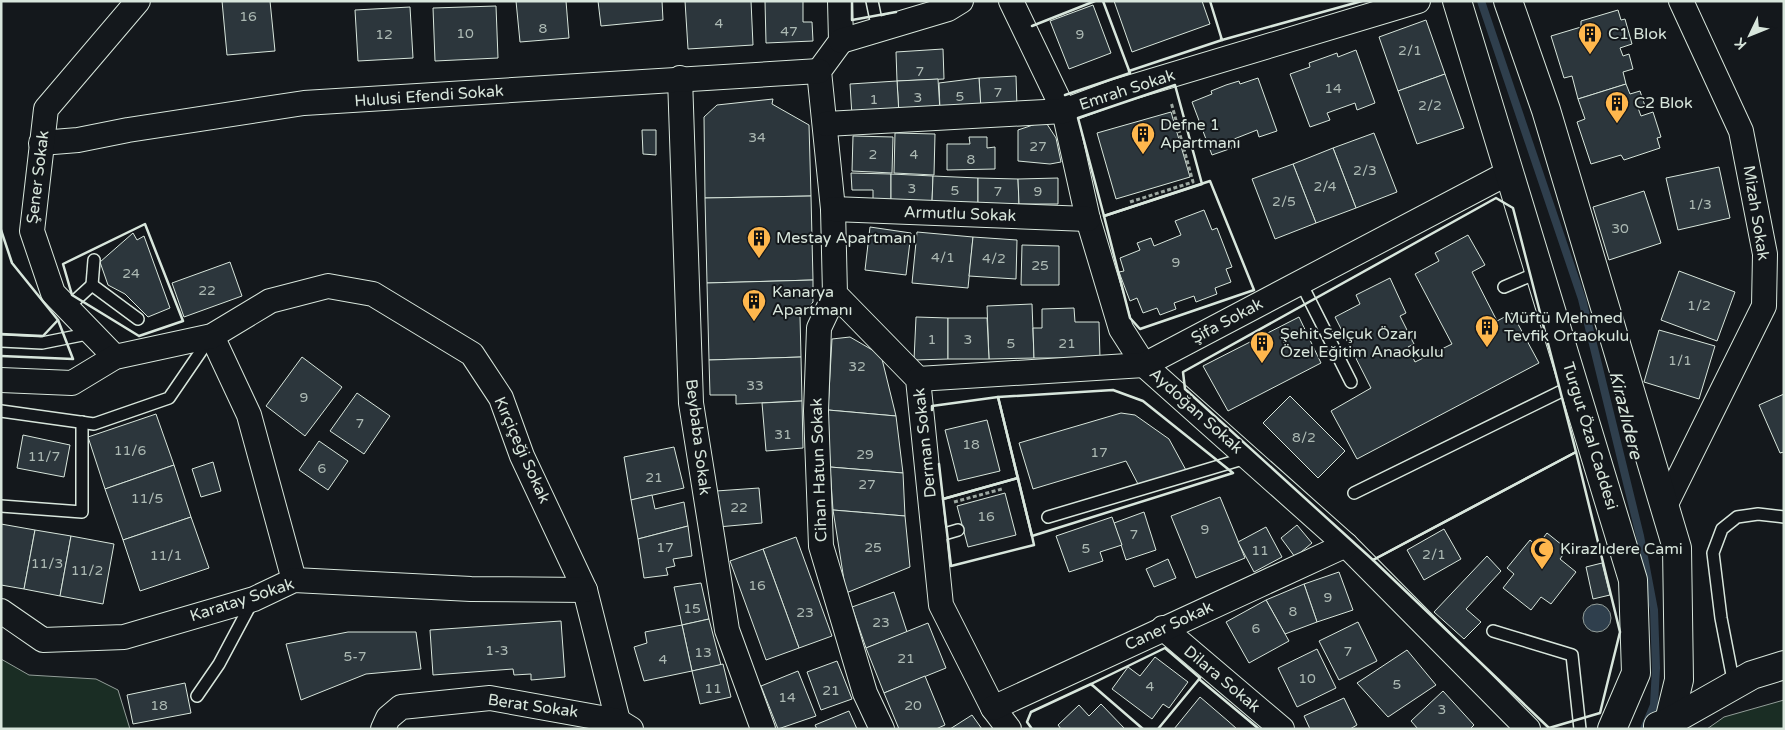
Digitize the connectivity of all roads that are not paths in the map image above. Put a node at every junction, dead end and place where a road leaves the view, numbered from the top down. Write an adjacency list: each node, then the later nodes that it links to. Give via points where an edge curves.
1 (138, 1): 16 (street, Şener Sokak, via 46,109)
2 (840, 1): 11 (street)
3 (872, 1): 10 (lane)
4 (961, 1): 10 (street, via 948,9)
5 (1010, 1): 14 (street, Aydoğan Sokak)
6 (1418, 1): 14 (street, Emrah Sokak, via 1115,92)
7 (1458, 1): 17 (street, Turgut Özal Caddesi)
8 (1508, 1): 42 (street, via 1546,110)
9 (1681, 1): 42 (street, Mizah Sokak, via 1741,131 1766,254 1764,306)
10 (878, 30): 11 (street)
11 (841, 40): 12 (street)
12 (819, 71): 13 (street, Hulusi Efendi Sokak); 15 (street)
13 (680, 78): 16 (street, Hulusi Efendi Sokak, via 304,103 78,140); 61 (street, Beybaba Sokak, via 691,403 727,630)
14 (1064, 111): 15 (street, Emrah Sokak); 19 (street, Aydoğan Sokak)
15 (826, 124): 18 (street)
16 (41, 143): 26 (street, Şener Sokak, via 32,231 53,293)
17 (1510, 172): 21 (street, Turgut Özal Caddesi); 22 (street, Şifa Sokak)
18 (833, 209): 19 (street, Armutlu Sokak); 25 (street)
19 (1088, 219): 32 (street, Aydoğan Sokak, via 1120,329)
20 (94, 260): 23 (lane)
21 (1540, 272): 24 (lane); 36 (street, Turgut Özal Caddesi)
22 (1301, 283): 32 (street, Şifa Sokak); 35 (lane)
23 (92, 284): 26 (lane); 27 (lane)
24 (1504, 287)
25 (835, 294): 33 (street, Derman Sokak); 62 (street, Cihan Hatun Sokak, via 818,328 816,410 821,546 865,693)
26 (67, 308): 28 (street, Şener Sokak)
27 (138, 318)
28 (92, 333): 30 (lane, via 42,343); 31 (street, Şener Sokak)
29 (212, 336): 31 (street, Kırçiçeği Sokak); 38 (lane, via 169,398 94,424); 48 (street, via 249,415); 49 (street, Kırçiçeği Sokak, via 270,301 328,286 373,294 472,354 501,398 522,456)
30 (1, 341)
31 (115, 357): 34 (street, Kırçiçeği Sokak, via 72,384)
32 (1144, 365): 33 (street, Şifa Sokak); 39 (street, Aydoğan Sokak)
33 (918, 379): 46 (street, Derman Sokak)
34 (1, 380)
35 (1351, 382)
36 (1574, 385): 40 (lane); 67 (street, Turgut Özal Caddesi, via 1633,580 1636,673)
37 (1, 411): 38 (lane)
38 (82, 422): 41 (lane, via 82,512)
39 (1246, 458): 43 (lane); 47 (street, Aydoğan Sokak)
40 (1354, 493)
41 (1, 506)
42 (1665, 506): 59 (street, via 1677,548 1679,680)
43 (1048, 517)
44 (1784, 517): 55 (lane, via 1758,514 1737,517 1722,529 1713,553)
45 (958, 530): 46 (lane)
46 (934, 537): 57 (street, Derman Sokak, via 941,605)
47 (1346, 545): 52 (street, Caner Sokak); 65 (street, Aydoğan Sokak)
48 (294, 580): 49 (street, Karatay Sokak, via 471,589); 50 (street, Karatay Sokak)
49 (584, 590): 58 (street, Kırçiçeği Sokak)
50 (254, 599): 51 (street, Karatay Sokak, via 124,637 43,640); 56 (lane, via 219,664)
51 (1, 611)
52 (1163, 628): 57 (street, Caner Sokak); 64 (street, Dilara Sokak)
53 (1493, 631): 66 (lane, via 1572,655)
54 (1784, 664): 55 (street)
55 (1734, 685): 59 (street)
56 (197, 696)
57 (993, 708): 63 (street, Derman Sokak)
58 (624, 725): 60 (street, Berat Sokak, via 490,698 401,708 388,718)
59 (1662, 727)
60 (383, 729)
61 (763, 729)
62 (882, 729)
63 (1009, 729)
64 (1282, 729)
65 (1528, 729)
66 (1580, 729)
67 (1612, 729)

